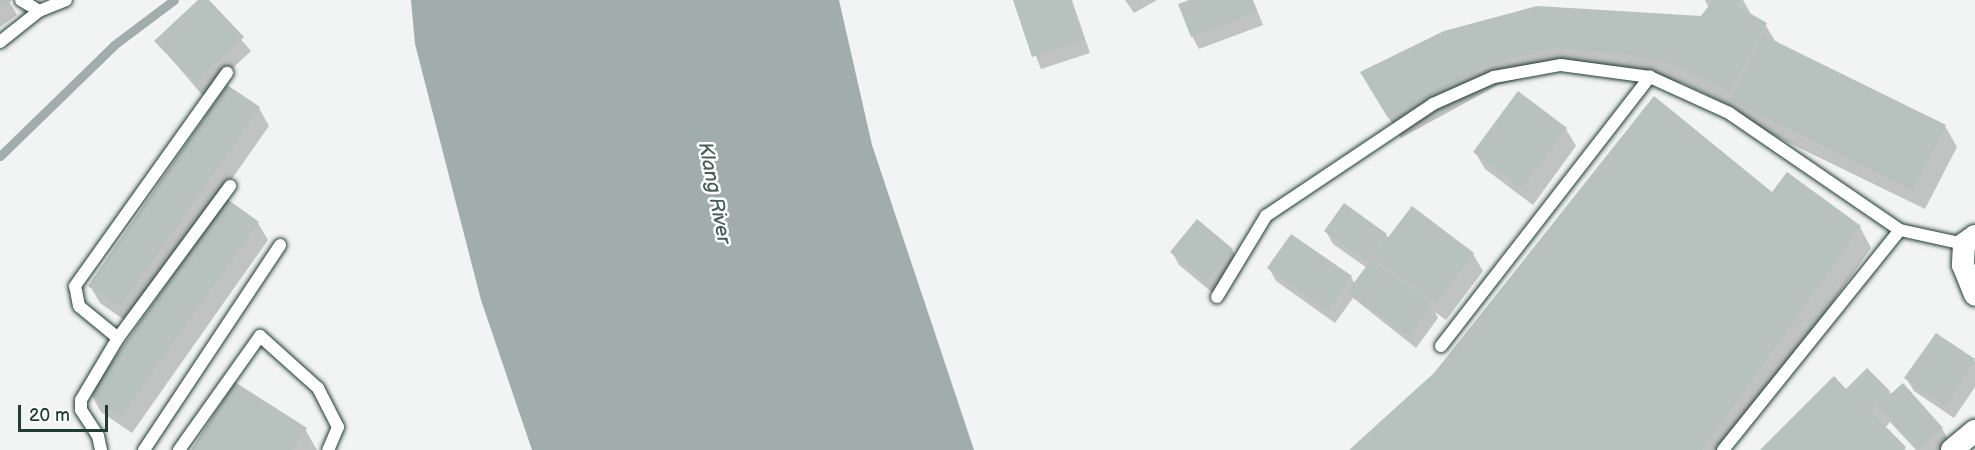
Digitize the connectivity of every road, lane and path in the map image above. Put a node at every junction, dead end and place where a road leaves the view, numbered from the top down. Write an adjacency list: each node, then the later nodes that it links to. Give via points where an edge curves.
1 (21, 0): 3 (lane)
2 (66, 0): 3 (lane)
3 (39, 11): 4 (lane)
4 (0, 42)
5 (227, 73): 13 (lane, via 75,286 78,306)
6 (1650, 77): 8 (lane, via 1729,113); 12 (lane, via 1561,65 1494,77 1432,104 1266,216); 14 (lane)
7 (230, 186): 13 (lane)
8 (1900, 230): 9 (lane); 20 (lane)
9 (1970, 240): 11 (street, via 1963,265)
10 (280, 245): 17 (lane)
11 (1975, 295)
12 (1218, 297)
13 (118, 339): 16 (lane, via 81,400 81,410 98,436)
14 (1440, 346)
15 (1975, 431): 21 (street)
16 (101, 450)
17 (144, 450)
18 (179, 450): 19 (lane, via 260,336 318,387 338,427)
19 (328, 450)
20 (1723, 450)
21 (1952, 450)

